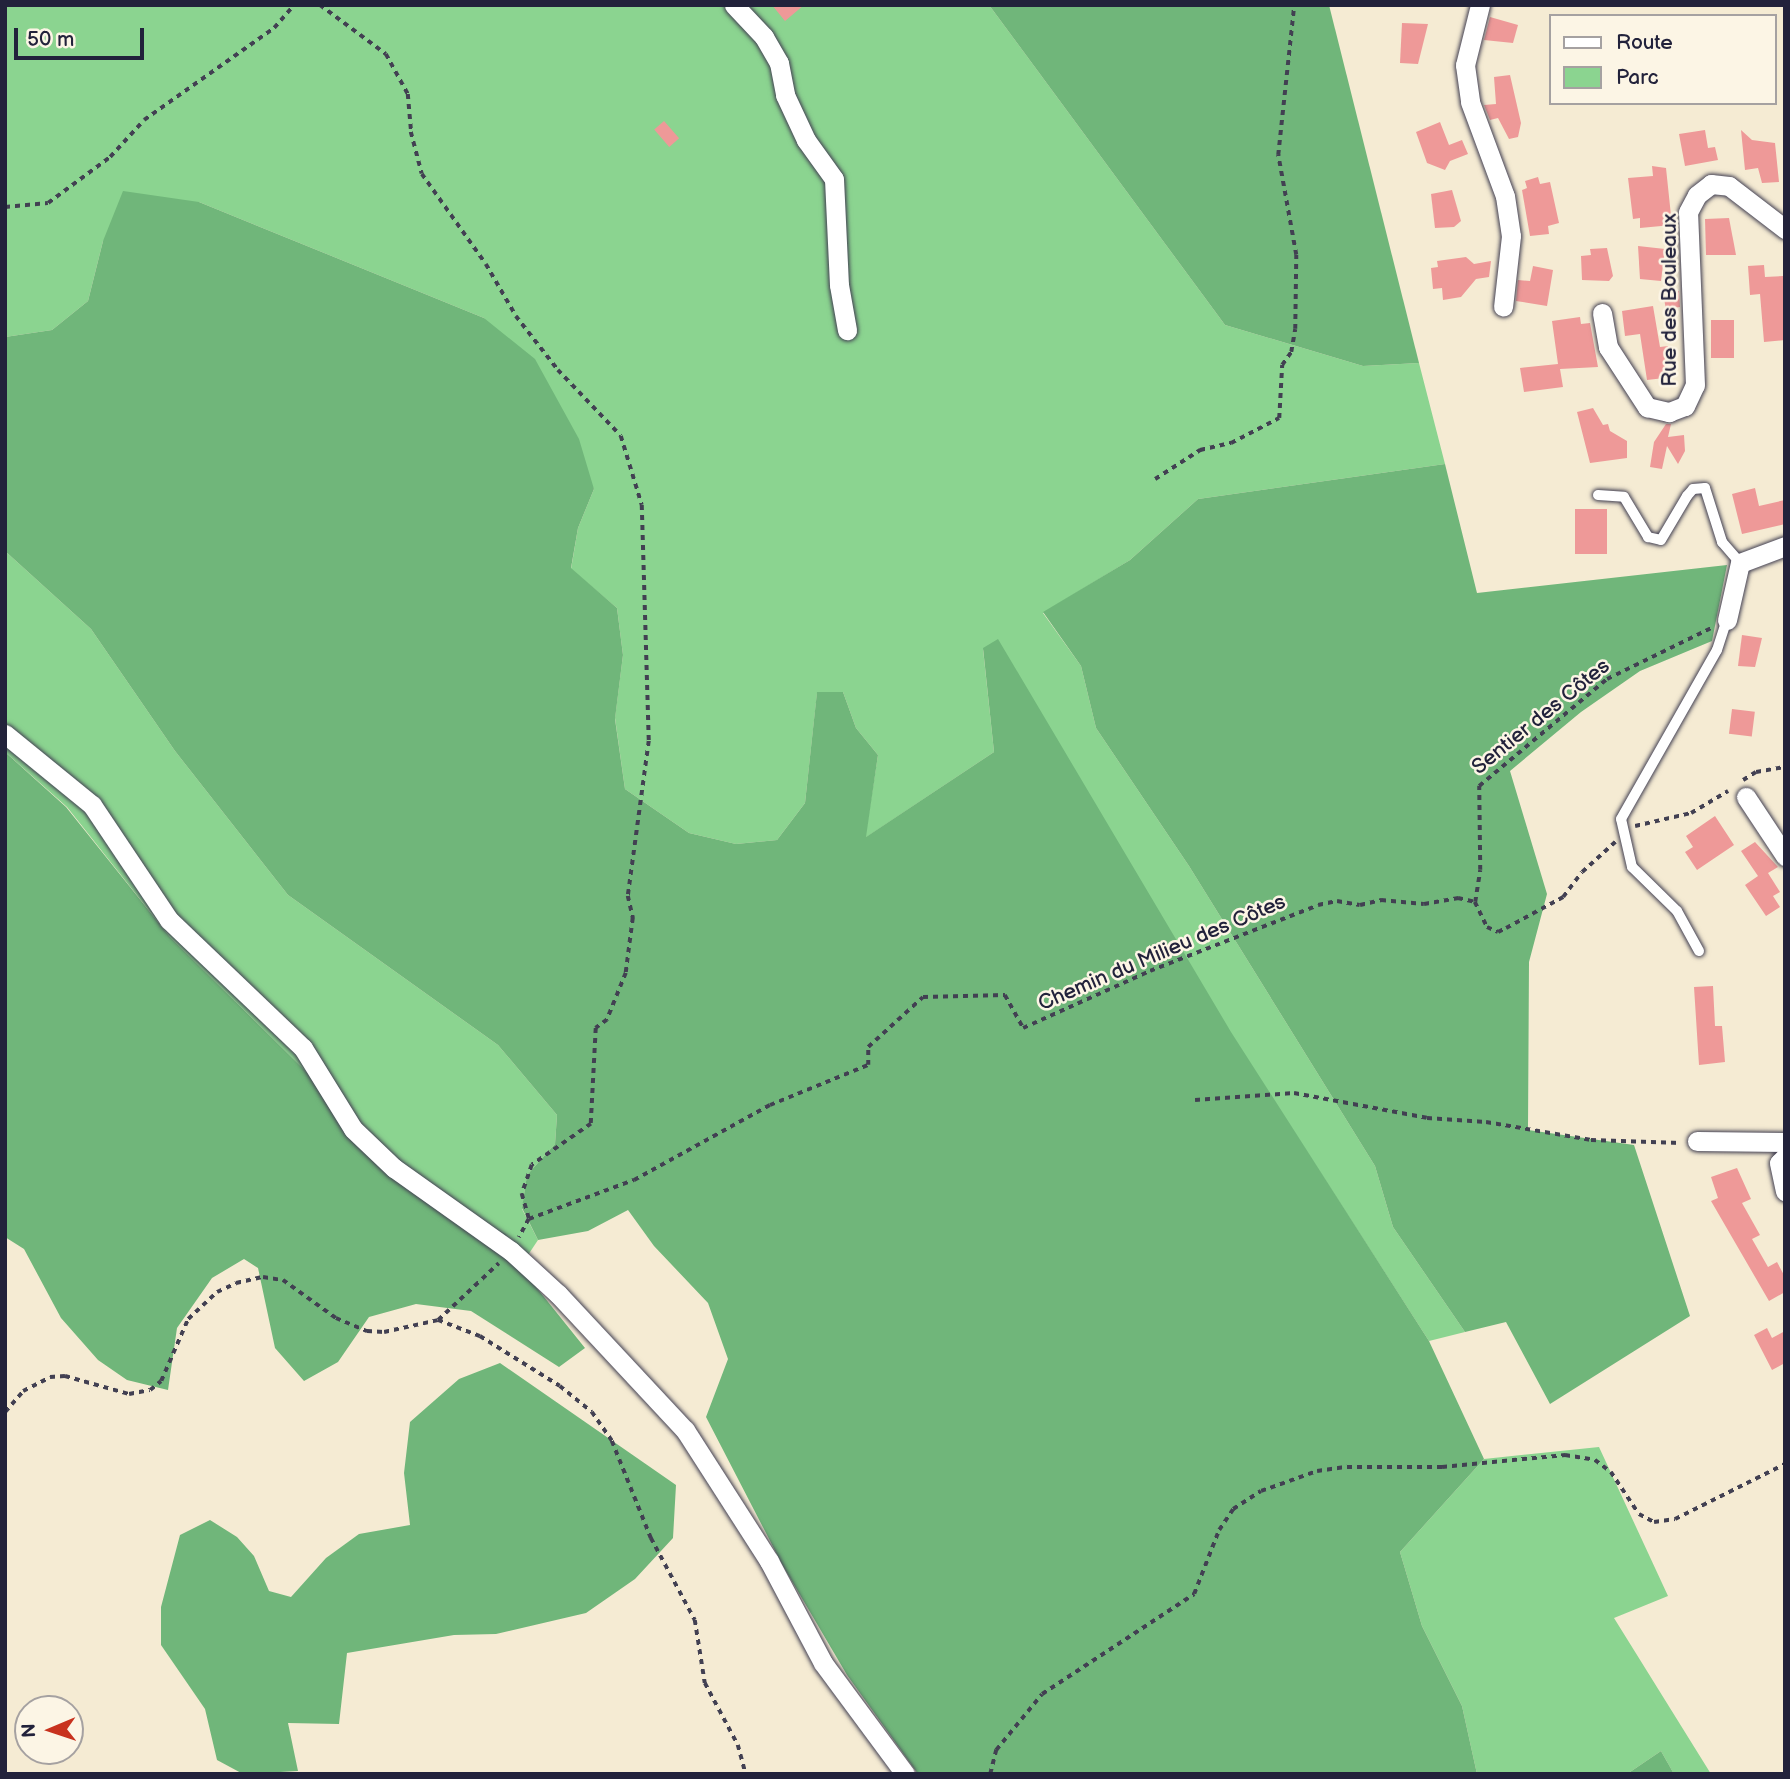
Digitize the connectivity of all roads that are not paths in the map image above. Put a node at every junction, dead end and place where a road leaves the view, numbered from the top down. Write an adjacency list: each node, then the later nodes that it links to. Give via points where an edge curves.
1 (734, 5): 6 (street, via 764,37 779,63 785,95 806,140 834,179 839,285)
2 (1480, 5): 4 (street, via 1465,65 1470,103 1505,196 1511,236)
3 (1785, 229): 5 (street, Rue des Bouleaux, via 1729,186 1711,184 1697,195 1689,212 1695,385 1685,406 1669,412 1647,407 1608,348)
4 (1503, 307)
5 (1602, 313)
6 (848, 330)
7 (1598, 495): 9 (lane, via 1624,496 1643,531 1655,540 1667,537 1693,489 1705,488 1722,542)
8 (1785, 546): 9 (street)
9 (1740, 563): 10 (street)
10 (1727, 620): 14 (lane, via 1717,650 1622,818 1632,867 1677,911)
11 (5, 734): 19 (street, via 92,805 169,920 303,1048 353,1129 394,1168 511,1251 558,1294 685,1430 769,1561 823,1663)
12 (1746, 797): 13 (street)
13 (1785, 856)
14 (1699, 951)
15 (1697, 1141): 16 (street)
16 (1785, 1142)
17 (1785, 1157): 18 (street, via 1779,1163)
18 (1785, 1191)
19 (905, 1774)

